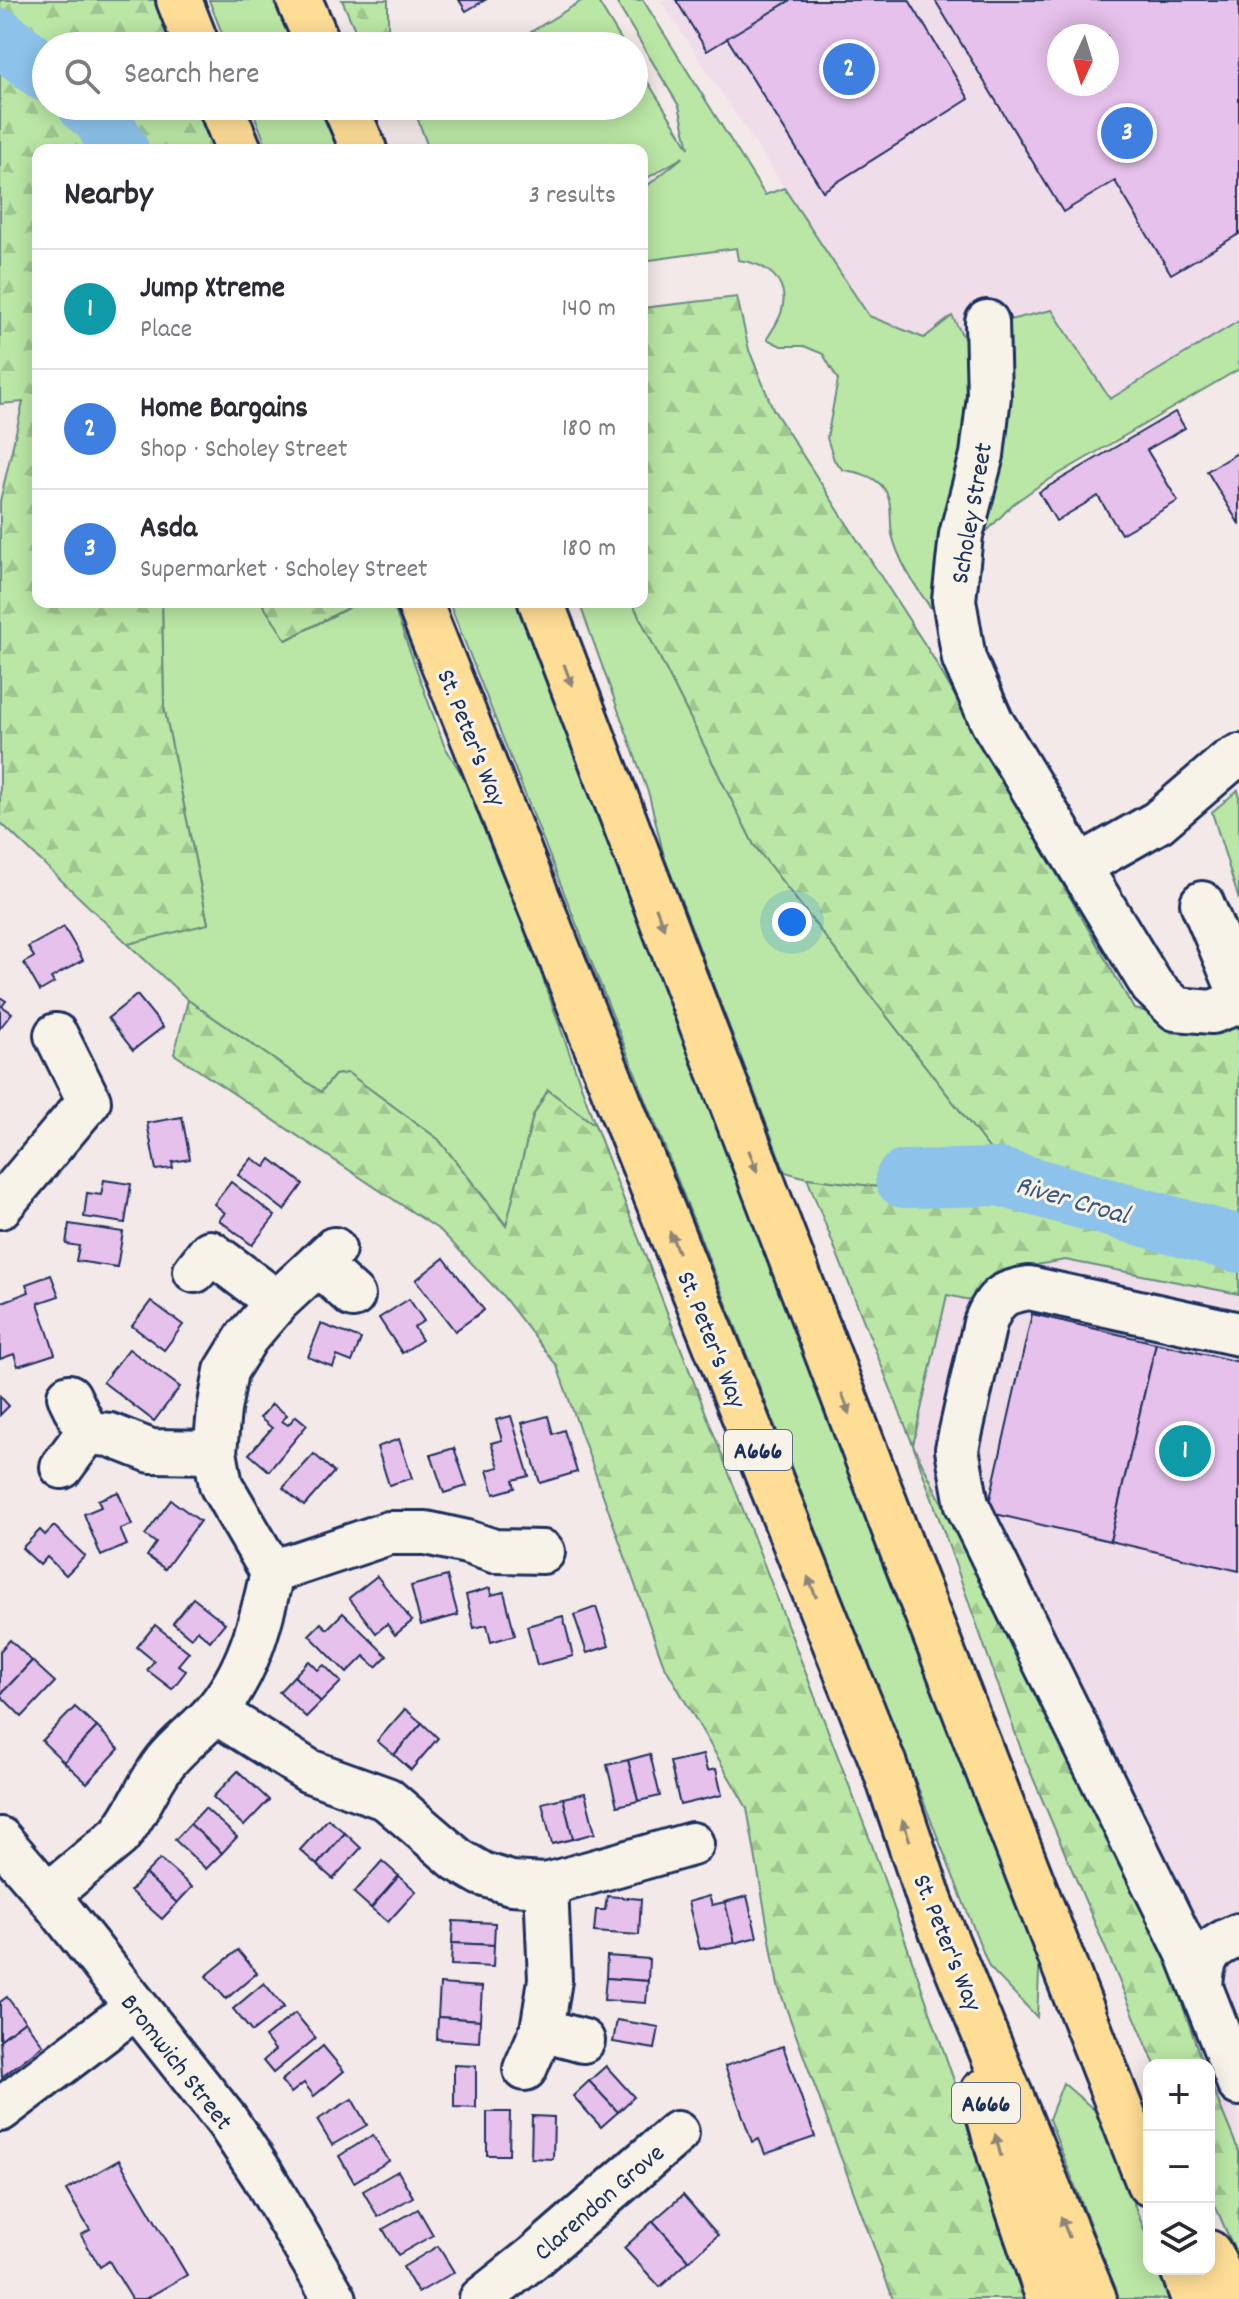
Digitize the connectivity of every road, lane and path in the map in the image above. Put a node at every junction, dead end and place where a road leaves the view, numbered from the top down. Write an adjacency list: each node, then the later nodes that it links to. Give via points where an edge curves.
1 (179, 0): 4 (highway)
2 (299, 0): 5 (highway)
3 (319, 0): 6 (highway)
4 (192, 32)
5 (313, 32)
6 (332, 32)
7 (227, 120): 10 (highway)
8 (351, 120): 11 (highway)
9 (364, 120): 12 (highway)
10 (237, 144)
11 (361, 144)
12 (373, 144)
13 (987, 322): 17 (street, Scholey Street, via 989,396 982,455 961,535 954,600 964,659 992,722)
14 (421, 608): 38 (highway, St. Peter's Way / A666, one-way to 14, via 884,1765)
15 (543, 608): 45 (highway, one-way to 45)
16 (1239, 756): 17 (street, via 1158,822)
17 (1080, 866): 20 (street, Scholey Street, via 1152,986 1176,1009 1212,1012)
18 (1202, 903): 19 (street)
19 (1239, 991)
20 (1239, 1002)
21 (57, 1034): 22 (street, via 89,1101)
22 (0, 1207)
23 (195, 1271): 25 (street, via 210,1252)
24 (353, 1296): 25 (street, via 326,1257)
25 (277, 1302): 29 (street, via 226,1371)
26 (1239, 1334): 40 (street, via 1029,1288 1009,1291 992,1305 985,1323 957,1449 967,1505)
27 (69, 1396): 28 (street)
28 (87, 1433): 29 (street, via 110,1435 151,1451); 30 (street)
29 (215, 1452): 32 (street, via 221,1485)
30 (62, 1467)
31 (543, 1552): 32 (street, via 494,1551 426,1533 389,1533)
32 (272, 1572): 33 (street, via 246,1665)
33 (215, 1712): 36 (street, via 309,1771 387,1799 482,1874); 37 (street, via 165,1762 119,1836)
34 (0, 1839): 37 (street, Bromwich Street)
35 (692, 1844): 36 (street)
36 (546, 1885): 42 (street, via 550,1980)
37 (48, 1895): 41 (street, Bromwich Street)
38 (931, 1904): 55 (highway, A666, one-way to 38, via 1002,2161); 56 (highway, St. Peter's Way / A666, one-way to 38)
39 (1239, 1935): 40 (street, via 1212,1950)
40 (1201, 1987): 46 (street)
41 (136, 2007): 47 (street); 53 (street, Bromwich Street, via 227,2121)
42 (542, 2030): 43 (street); 44 (street)
43 (583, 2041)
44 (525, 2069)
45 (1106, 2073): 48 (highway); 50 (highway)
46 (1239, 2084)
47 (0, 2110)
48 (1148, 2131)
49 (677, 2133): 54 (street, Clarendon Grove)
50 (1143, 2168)
51 (1215, 2266): 58 (highway)
52 (1185, 2275): 57 (highway)
53 (335, 2299)
54 (481, 2299)
55 (1049, 2299)
56 (1094, 2299)
57 (1194, 2299)
58 (1231, 2299)

